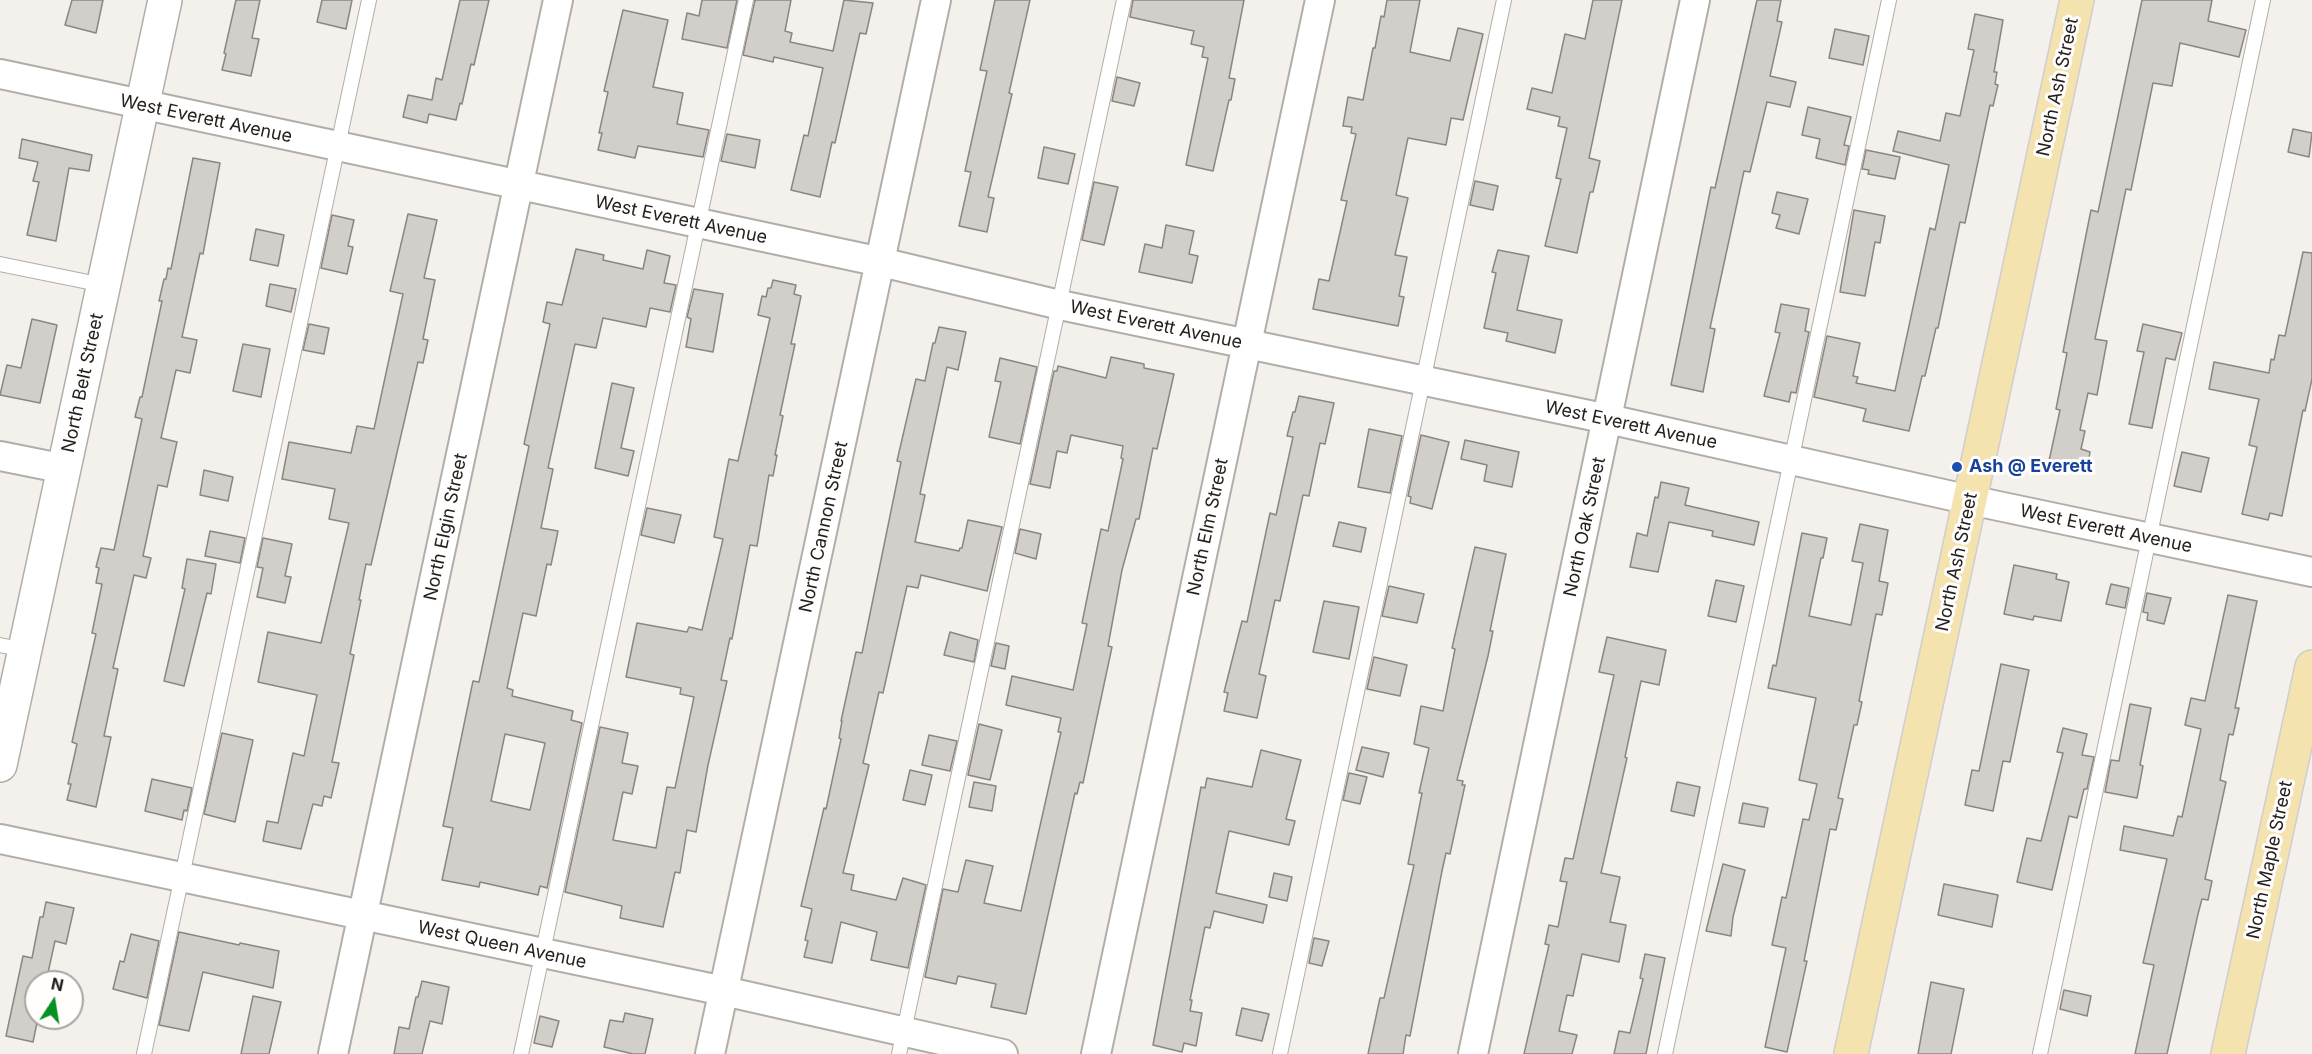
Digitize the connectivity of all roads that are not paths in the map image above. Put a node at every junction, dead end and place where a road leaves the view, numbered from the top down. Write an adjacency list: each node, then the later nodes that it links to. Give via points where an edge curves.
1 (165, 0): 14 (street, North Belt Street)
2 (369, 0): 15 (lane)
3 (558, 0): 16 (street, North Elgin Street)
4 (746, 0): 17 (lane)
5 (936, 0): 18 (street, North Cannon Street)
6 (1124, 0): 21 (lane)
7 (1320, 0): 22 (street, North Elm Street)
8 (1504, 0): 23 (lane)
9 (1695, 0): 24 (street, North Oak Street)
10 (1889, 0): 26 (lane)
11 (2077, 0): 28 (main road, North Ash Street)
12 (2263, 0): 29 (lane)
13 (0, 74): 14 (street, West Everett Avenue)
14 (141, 104): 15 (street, West Everett Avenue); 20 (street, North Belt Street)
15 (337, 147): 16 (street, West Everett Avenue); 35 (lane)
16 (519, 186): 17 (street, West Everett Avenue); 36 (street, North Elgin Street)
17 (699, 224): 18 (street, West Everett Avenue); 37 (lane)
18 (881, 262): 21 (street, West Everett Avenue); 38 (street, North Cannon Street)
19 (0, 264): 20 (lane)
20 (103, 285): 27 (street, North Belt Street)
21 (1060, 305): 22 (street, West Everett Avenue); 39 (lane)
22 (1247, 344): 23 (street, West Everett Avenue); 45 (street, North Elm Street)
23 (1424, 381): 24 (street, West Everett Avenue); 46 (lane)
24 (1608, 419): 26 (street, West Everett Avenue); 47 (street, North Oak Street)
25 (0, 456): 27 (street)
26 (1791, 460): 28 (street, West Everett Avenue); 48 (lane)
27 (65, 470): 31 (street, North Belt Street)
28 (1970, 500): 29 (street, West Everett Avenue); 49 (main road, North Ash Street)
29 (2150, 538): 30 (street, West Everett Avenue); 50 (lane)
30 (2312, 572)
31 (13, 647): 33 (street, North Belt Street)
32 (2312, 667): 51 (main road, North Maple Street)
33 (0, 765)
34 (0, 839): 35 (street, West Queen Avenue)
35 (182, 877): 36 (street, West Queen Avenue); 40 (lane)
36 (363, 915): 37 (street, West Queen Avenue); 41 (street, North Elgin Street)
37 (543, 954): 38 (street, West Queen Avenue); 42 (lane)
38 (724, 991): 39 (street, West Queen Avenue); 43 (street, North Cannon Street)
39 (902, 1043): 44 (street, West Queen Avenue)
40 (144, 1054)
41 (333, 1054)
42 (521, 1054)
43 (710, 1054)
44 (1004, 1054)
45 (1096, 1054)
46 (1280, 1054)
47 (1473, 1054)
48 (1665, 1054)
49 (1851, 1054)
50 (2040, 1054)
51 (2228, 1054)

